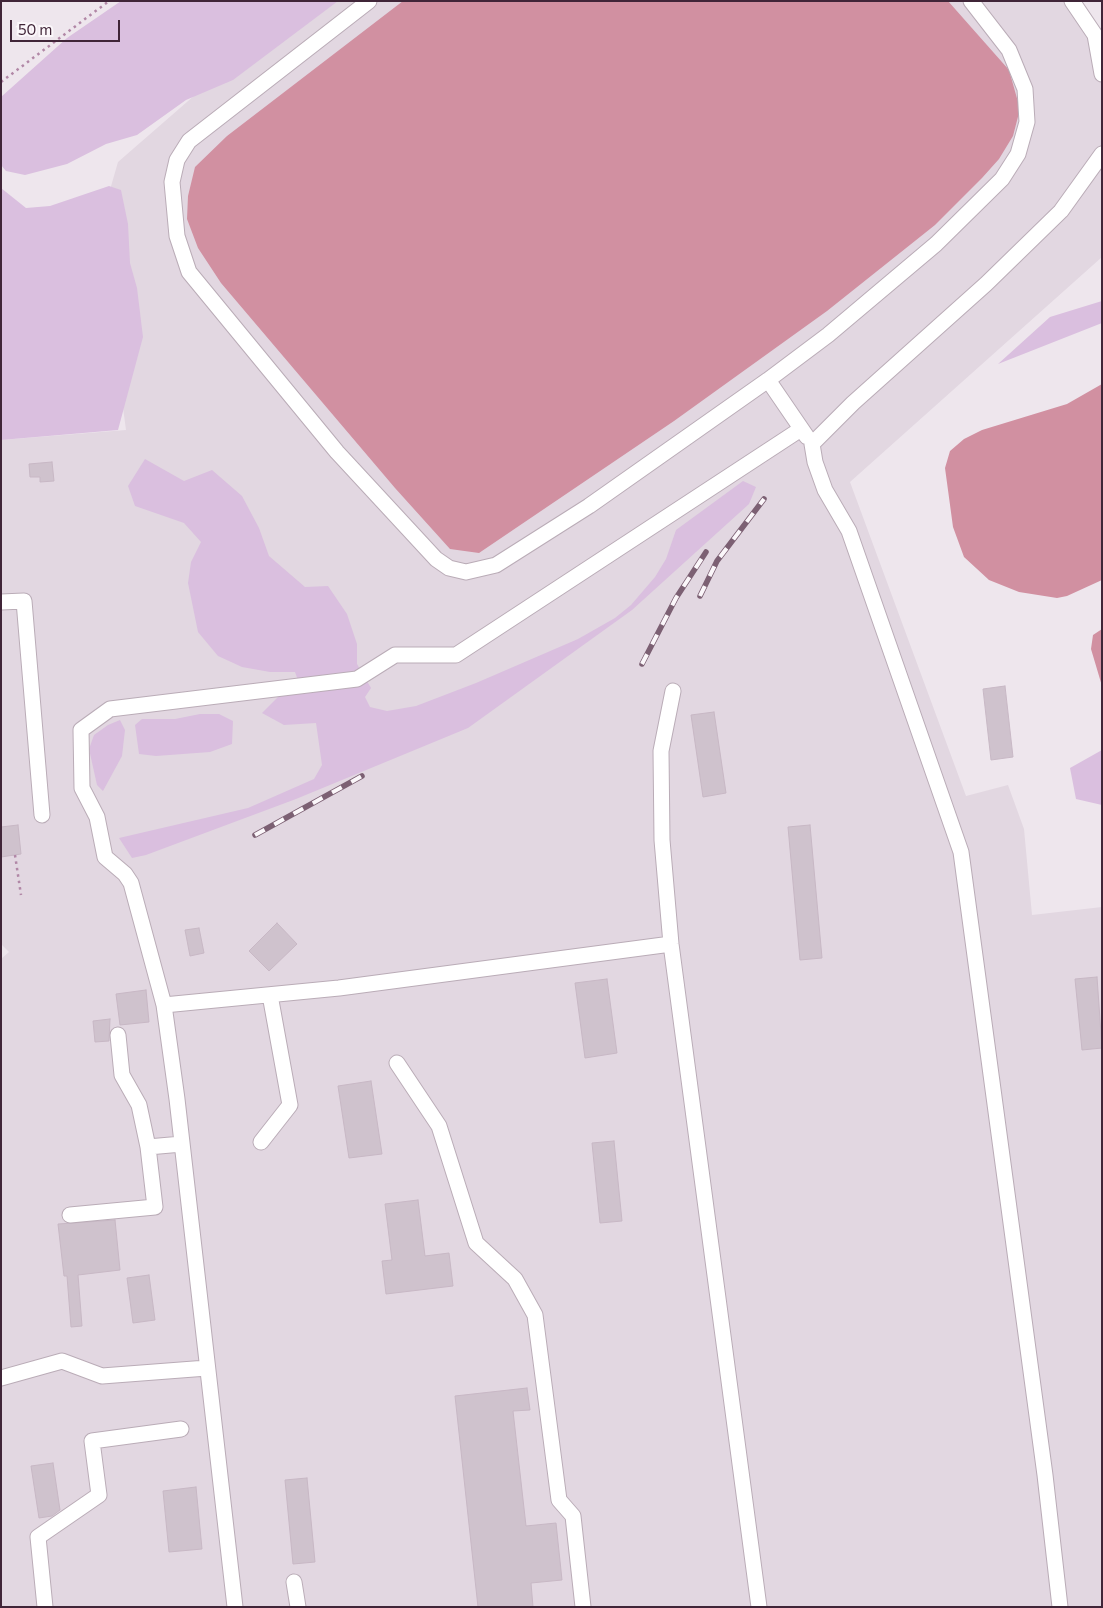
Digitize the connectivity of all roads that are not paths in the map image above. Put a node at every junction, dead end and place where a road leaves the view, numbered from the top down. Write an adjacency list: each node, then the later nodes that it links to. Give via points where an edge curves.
1 (369, 1): 6 (lane, via 189,141 177,160 172,182 177,236 189,272 337,452 436,559 449,568 466,572 496,565 589,506)
2 (971, 1): 6 (lane, via 1009,50 1025,89 1027,122 1018,154 1002,179 936,244)
3 (1072, 1): 4 (lane, via 1094,35)
4 (1102, 74)
5 (1102, 154): 8 (lane, via 1054,217)
6 (768, 380): 7 (lane)
7 (802, 429): 8 (lane); 14 (lane, via 456,655 395,655 356,679 110,709 81,730 82,788 96,817 105,857 126,874 131,883)
8 (812, 444): 30 (lane, via 825,490 849,531 961,852)
9 (1, 602): 11 (lane, via 24,601)
10 (673, 690): 12 (lane, via 661,750 662,840)
11 (42, 814)
12 (671, 944): 13 (lane); 29 (lane)
13 (270, 995): 14 (lane); 17 (lane, via 290,1105)
14 (164, 1004): 18 (lane)
15 (118, 1036): 19 (lane, via 122,1075 139,1105)
16 (397, 1063): 28 (lane, via 439,1126 476,1243 515,1279 535,1315 559,1500 573,1516)
17 (261, 1142)
18 (182, 1144): 19 (lane); 21 (lane)
19 (148, 1148): 20 (lane, via 155,1207)
20 (70, 1215)
21 (207, 1368): 22 (lane, via 102,1376 62,1361); 26 (lane)
22 (1, 1378)
23 (181, 1429): 25 (lane, via 92,1442 99,1495 38,1536)
24 (294, 1582): 27 (lane)
25 (45, 1607)
26 (235, 1607)
27 (298, 1607)
28 (583, 1607)
29 (759, 1607)
30 (1060, 1607)

